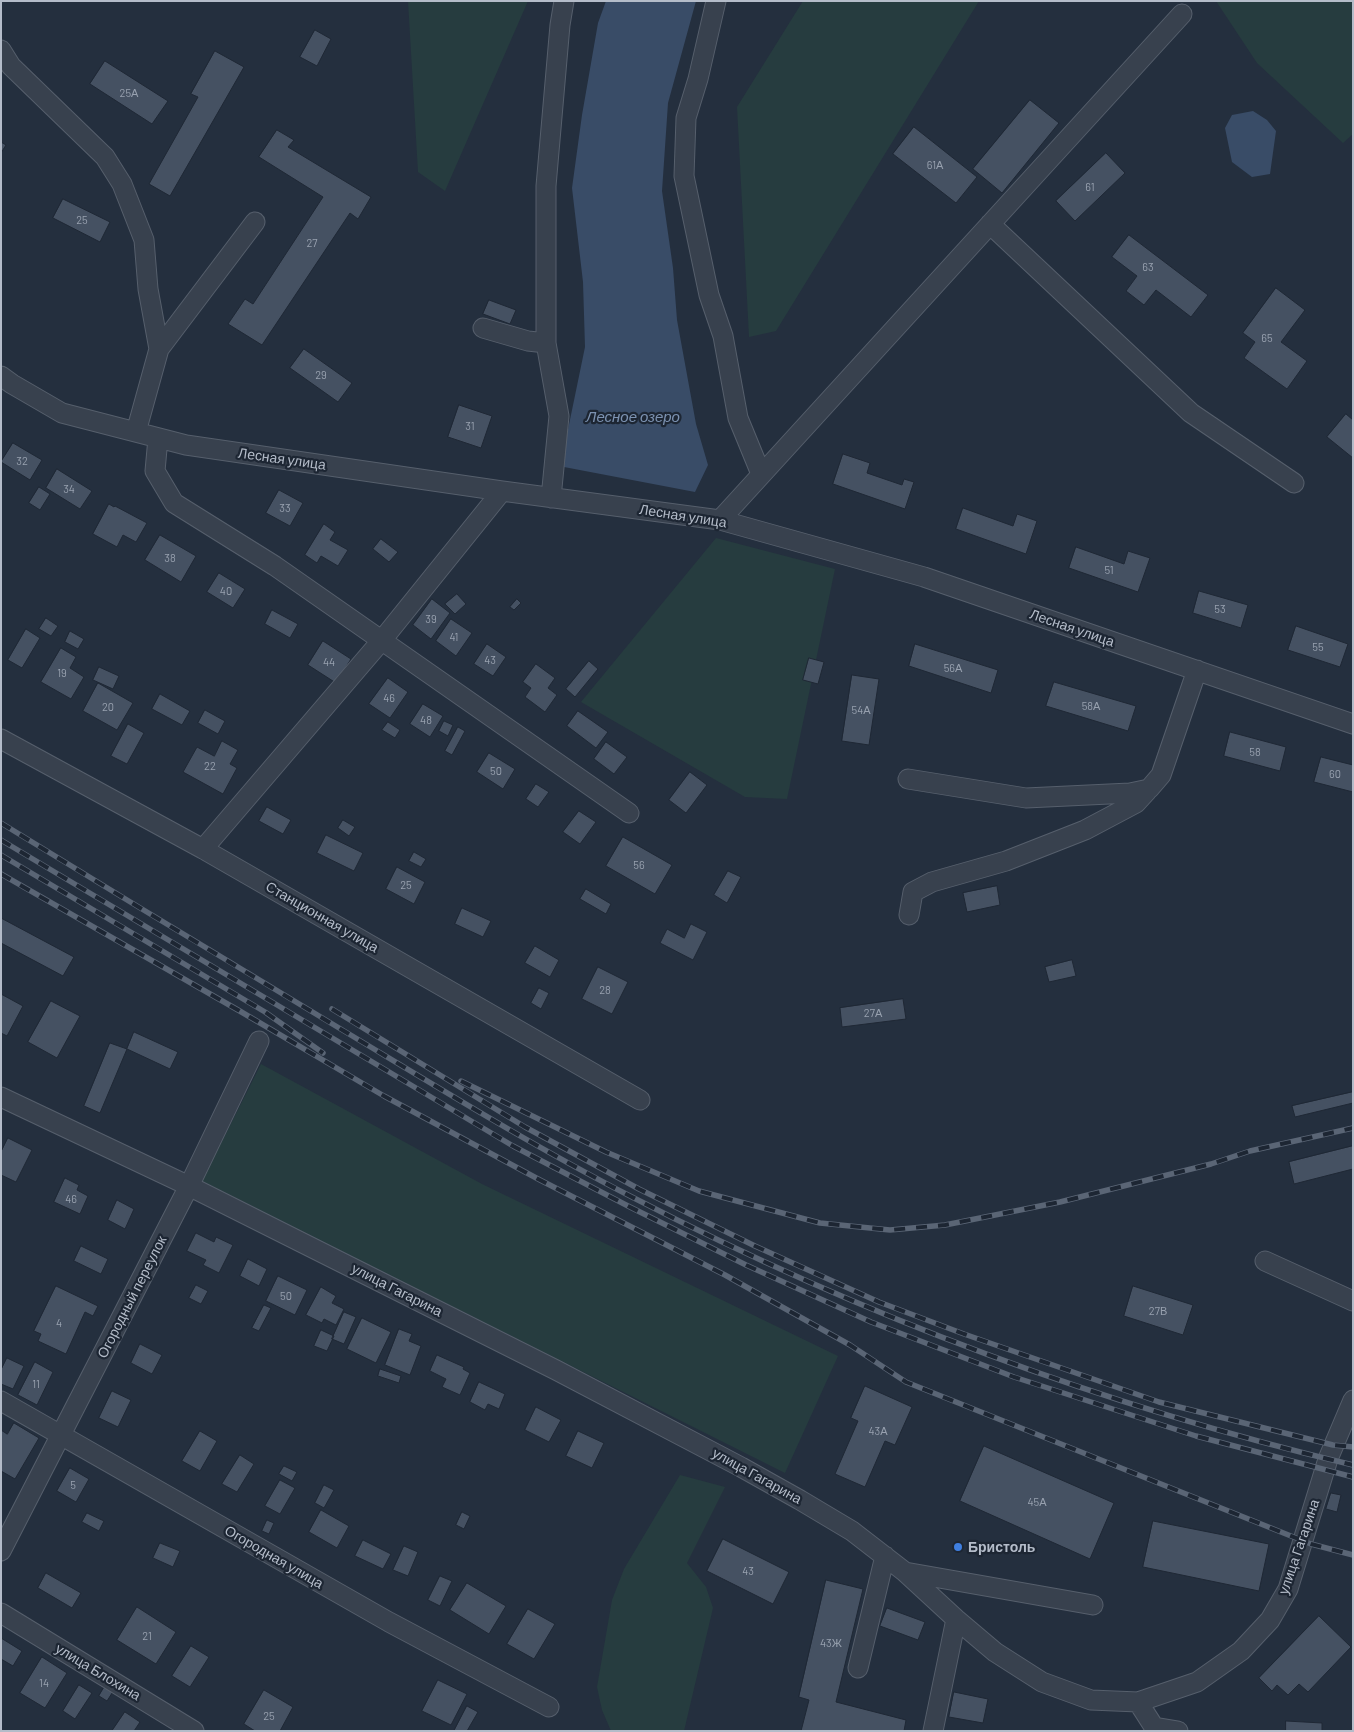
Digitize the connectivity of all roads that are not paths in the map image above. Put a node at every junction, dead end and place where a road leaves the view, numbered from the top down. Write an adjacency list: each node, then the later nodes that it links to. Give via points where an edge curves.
1 (564, 1): 8 (street, via 546,186)
2 (716, 1): 13 (street, via 686,118 684,176 709,296 723,336 738,418)
3 (1182, 14): 6 (street)
4 (1, 50): 9 (street, via 11,66 105,157 122,184 144,240)
5 (255, 222): 9 (street)
6 (990, 224): 13 (street); 14 (street, via 1191,413)
7 (483, 328): 8 (street)
8 (546, 343): 16 (street, via 558,416)
9 (158, 349): 11 (street)
10 (1, 376): 11 (street, Лесная улица, via 62,413)
11 (136, 432): 12 (street, Лесная улица)
12 (158, 438): 15 (street, Лесная улица, via 186,445); 18 (street, via 155,471 174,503 275,566)
13 (761, 474): 17 (street)
14 (1294, 483)
15 (502, 492): 16 (street, Лесная улица); 18 (street)
16 (551, 498): 17 (street, Лесная улица)
17 (720, 520): 19 (street, Лесная улица, via 924,577)
18 (382, 640): 24 (street); 25 (street)
19 (1197, 670): 20 (street, Лесная улица); 23 (street, via 1160,775)
20 (1353, 724)
21 (1, 738): 25 (street, Станционная улица)
22 (908, 779): 23 (street, via 1026,798 1130,793)
23 (1149, 789): 26 (street, via 1136,803 1085,830 1006,861 932,882 912,892)
24 (630, 813)
25 (203, 849): 29 (street, Станционная улица)
26 (909, 915)
27 (259, 1041): 30 (street, Огородный переулок)
28 (1, 1097): 30 (street, улица Гагарина)
29 (640, 1100)
30 (189, 1186): 35 (street, Огородный переулок); 37 (street, улица Гагарина, via 556,1370 741,1467 852,1531)
31 (1265, 1262): 32 (street)
32 (1353, 1301)
33 (1353, 1400): 43 (street, улица Гагарина, via 1328,1459 1288,1588 1270,1620 1241,1652 1197,1682)
34 (1, 1401): 35 (street, Огородная улица)
35 (61, 1436): 36 (street, Огородный переулок); 44 (street, Огородная улица)
36 (1, 1551)
37 (885, 1556): 38 (street, улица Гагарина); 42 (street)
38 (905, 1572): 39 (street); 41 (street, улица Гагарина)
39 (1093, 1605)
40 (1, 1613): 45 (street, улица Блохина)
41 (956, 1618): 43 (street, улица Гагарина, via 996,1652 1042,1682 1091,1700); 46 (street)
42 (858, 1668)
43 (1138, 1702): 47 (street, via 1154,1727)
44 (549, 1708)
45 (194, 1731)
46 (933, 1731)
47 (1178, 1731)

